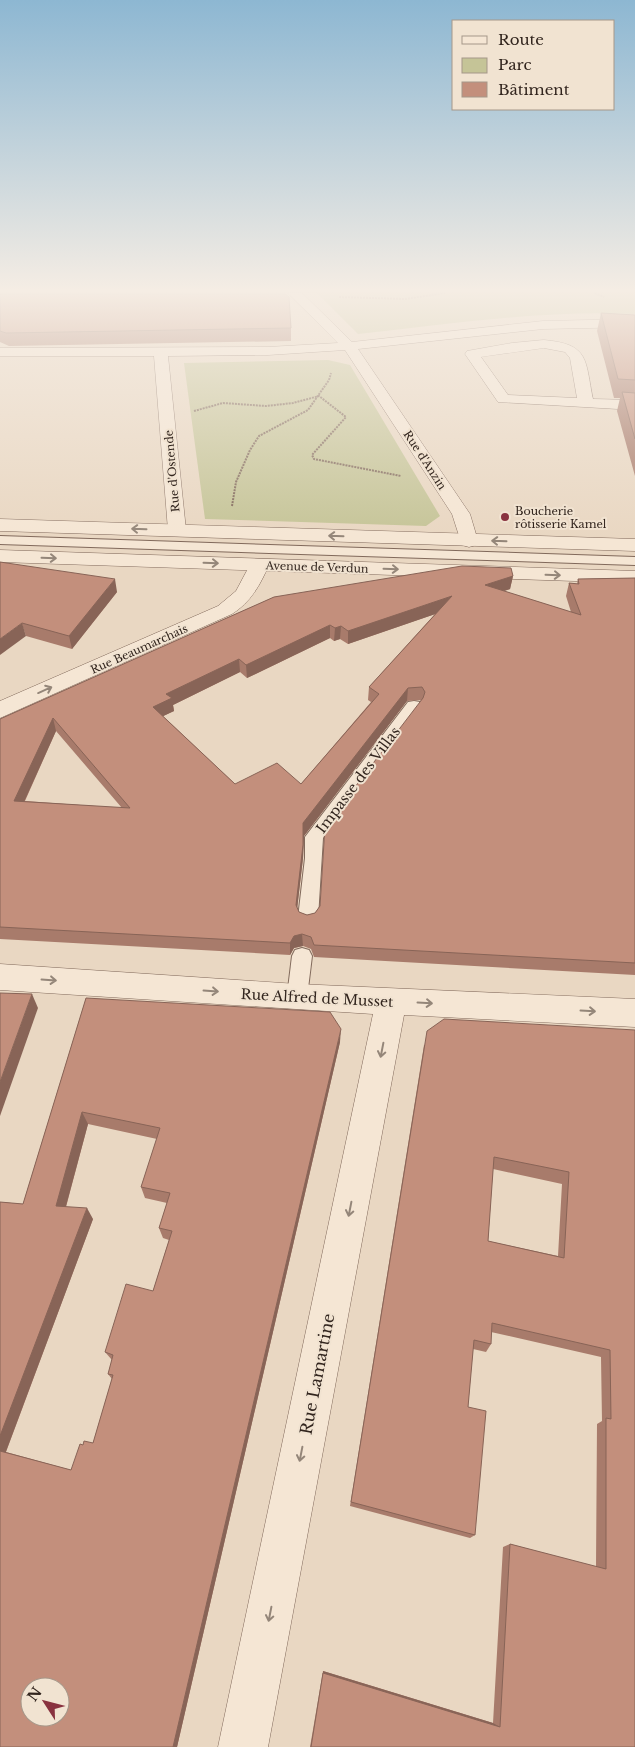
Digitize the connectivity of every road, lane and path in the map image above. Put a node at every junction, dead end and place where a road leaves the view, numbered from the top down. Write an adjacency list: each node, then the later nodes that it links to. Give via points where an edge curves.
1 (163, 375): 9 (street, Rue d'Ostende)
2 (330, 375): 6 (path)
3 (369, 375): 10 (street, Rue d'Anzin)
4 (486, 375): 7 (street, via 503,398)
5 (580, 375): 7 (street)
6 (319, 396): 9 (path, via 266,406 223,403); 10 (path, via 346,417 312,455 314,459); 13 (path, via 308,410 259,436 236,482)
7 (586, 403): 8 (street)
8 (635, 405)
9 (167, 419): 12 (street, Rue d'Ostende)
10 (441, 484): 15 (street, Rue d'Anzin, via 460,514)
11 (0, 525): 12 (street, one-way to 11)
12 (177, 530): 13 (street)
13 (227, 532): 15 (street, one-way to 13)
14 (0, 540): 18 (lane)
15 (469, 541): 16 (street, one-way to 15)
16 (635, 545)
17 (0, 556): 19 (street, Avenue de Verdun, one-way to 19)
18 (635, 561)
19 (259, 565): 20 (street, Avenue de Verdun, one-way to 20); 22 (street, Rue Beaumarchais, one-way to 19, via 216,615 242,597)
20 (635, 577)
21 (414, 706): 23 (lane, Impasse des Villas, via 314,837)
22 (0, 710)
23 (308, 918)
24 (302, 956): 26 (lane)
25 (0, 977): 26 (street, Rue Alfred de Musset, one-way to 26)
26 (297, 997): 27 (street, Rue Alfred de Musset)
27 (391, 1002): 28 (street, Rue Alfred de Musset, one-way to 28); 29 (street, Rue Lamartine, one-way to 29)
28 (635, 1013)
29 (244, 1747)

